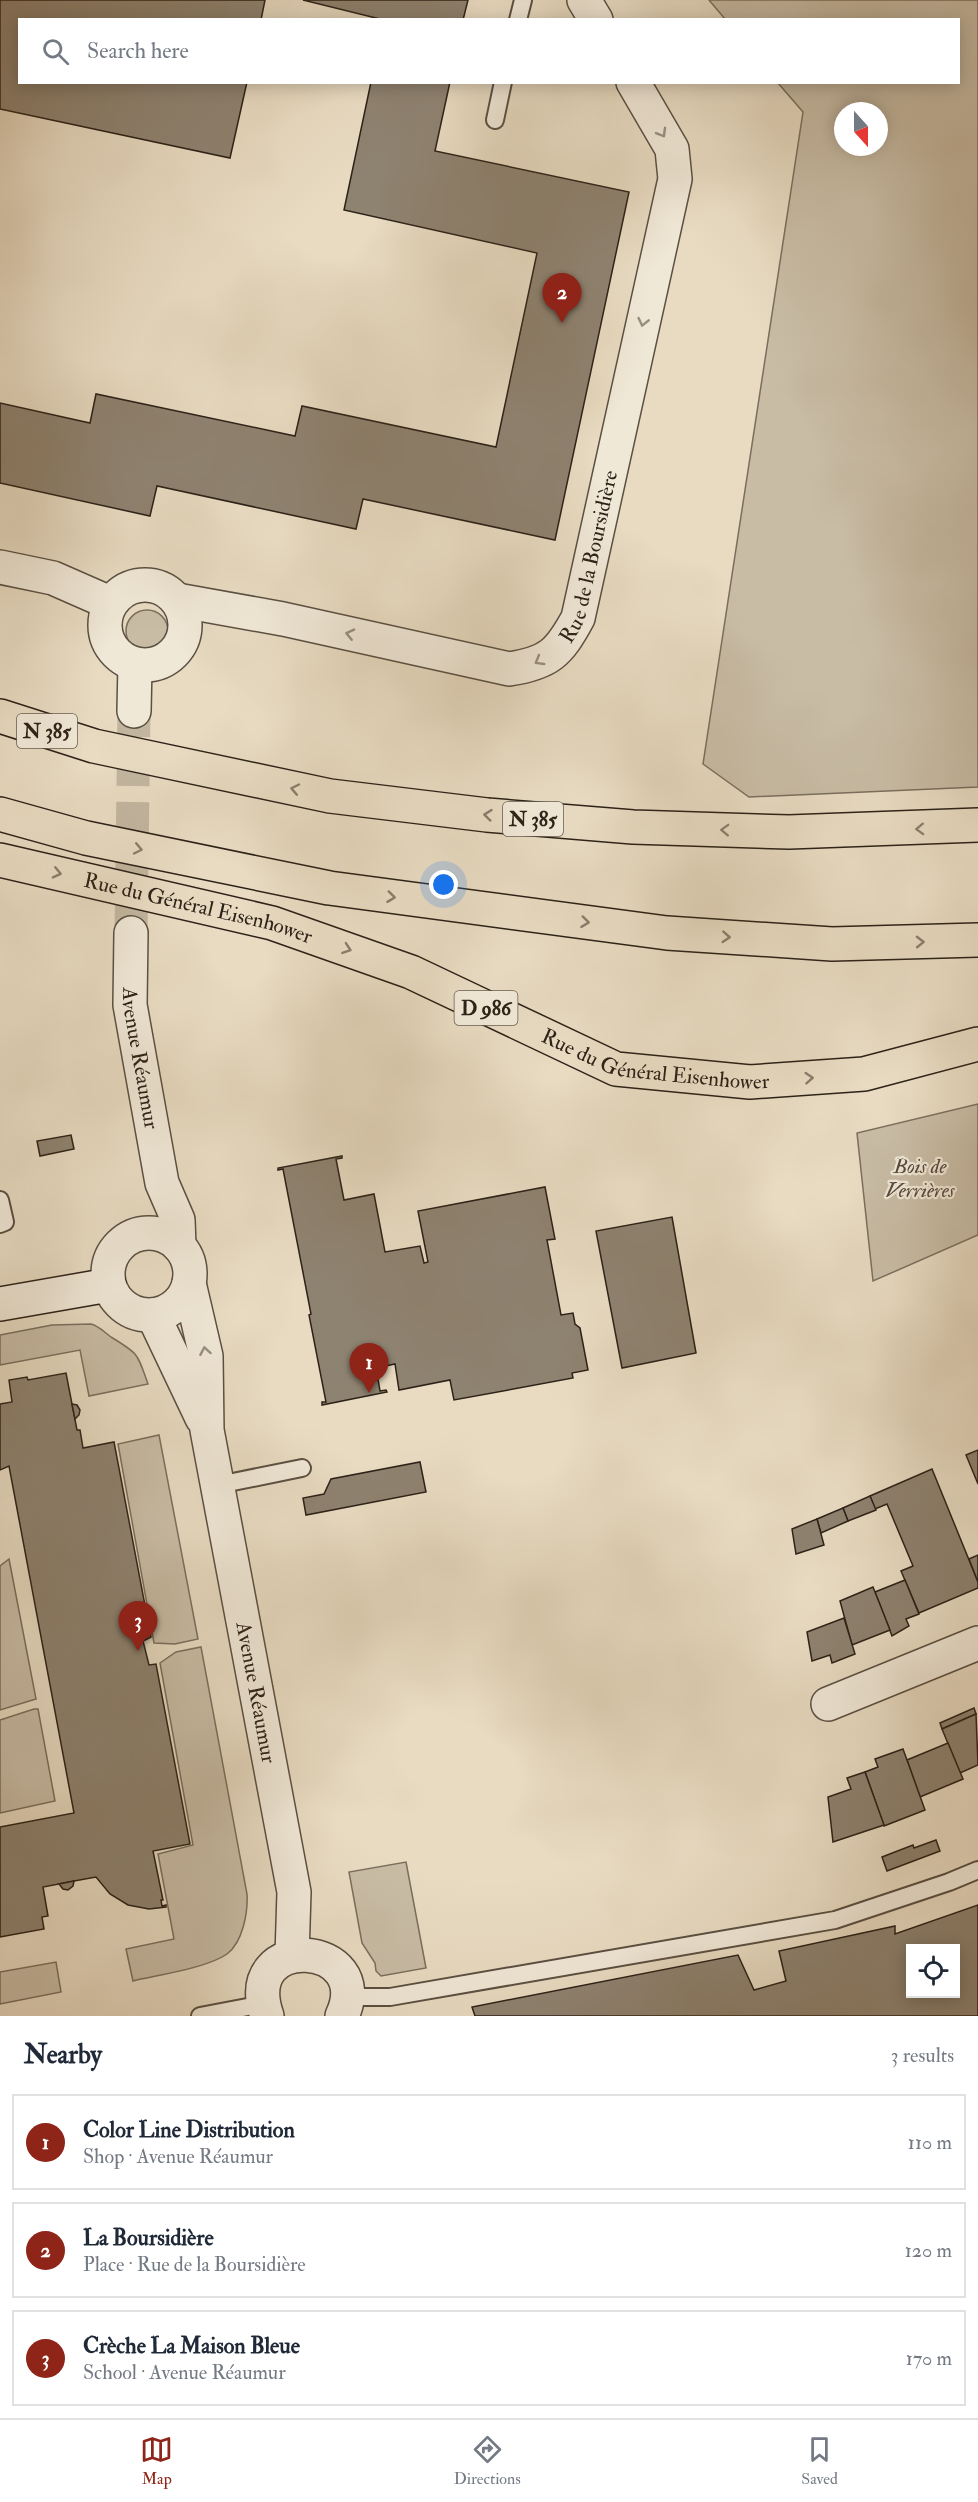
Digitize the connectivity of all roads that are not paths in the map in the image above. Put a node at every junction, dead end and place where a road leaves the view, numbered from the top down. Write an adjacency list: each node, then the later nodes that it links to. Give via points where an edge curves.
1 (523, 0): 3 (lane)
2 (584, 0): 4 (street)
3 (518, 18)
4 (595, 18)
5 (503, 84): 7 (lane)
6 (634, 84): 9 (street, Rue de la Boursidière, one-way to 9, via 672,149 675,179 578,618 564,644 536,665 509,669)
7 (495, 120)
8 (0, 567): 10 (street, via 52,578)
9 (177, 600): 10 (street, Rue de la Boursidière, via 154,586 139,585); 11 (street, via 185,622 178,648 158,663)
10 (110, 603): 11 (street, via 105,620 106,638 120,657)
11 (135, 664): 12 (street)
12 (134, 711)
13 (0, 716): 15 (main road, N 385, one-way to 13, via 789,832 633,827 487,815 330,796 94,746)
14 (0, 814): 18 (main road, one-way to 18, via 86,838 329,888 667,933 832,944)
15 (978, 825)
16 (0, 860): 19 (main road, Rue du Général Eisenhower / D 986, one-way to 19, via 272,923 411,972 616,1069 761,1081 864,1074)
17 (130, 933): 20 (street, Avenue Réaumur, via 130,1005)
18 (978, 940)
19 (978, 1044)
20 (162, 1183): 23 (street, via 143,1213); 24 (street, Avenue Réaumur, via 178,1220)
21 (0, 1200): 22 (lane, via 5,1222)
22 (0, 1224)
23 (142, 1234): 24 (street, via 155,1233); 26 (street, via 118,1247 109,1265)
24 (179, 1246): 25 (street, via 187,1257)
25 (189, 1282): 28 (street, via 176,1305); 29 (street, Avenue Réaumur, one-way to 25, via 206,1356)
26 (109, 1285): 27 (street); 28 (street, via 121,1305 130,1311)
27 (0, 1304)
28 (153, 1315): 29 (street, Avenue Réaumur)
29 (207, 1430): 31 (street, Avenue Réaumur)
30 (302, 1468): 31 (lane)
31 (218, 1485): 35 (street, Avenue Réaumur, via 294,1892)
32 (978, 1643): 33 (street)
33 (828, 1704)
34 (978, 1870): 36 (lane, via 835,1920)
35 (292, 1956): 36 (street, via 319,1956 330,1962 345,1983); 37 (street, via 272,1969 264,1985)
36 (345, 2006)
37 (265, 2010): 38 (lane)
38 (200, 2016)

